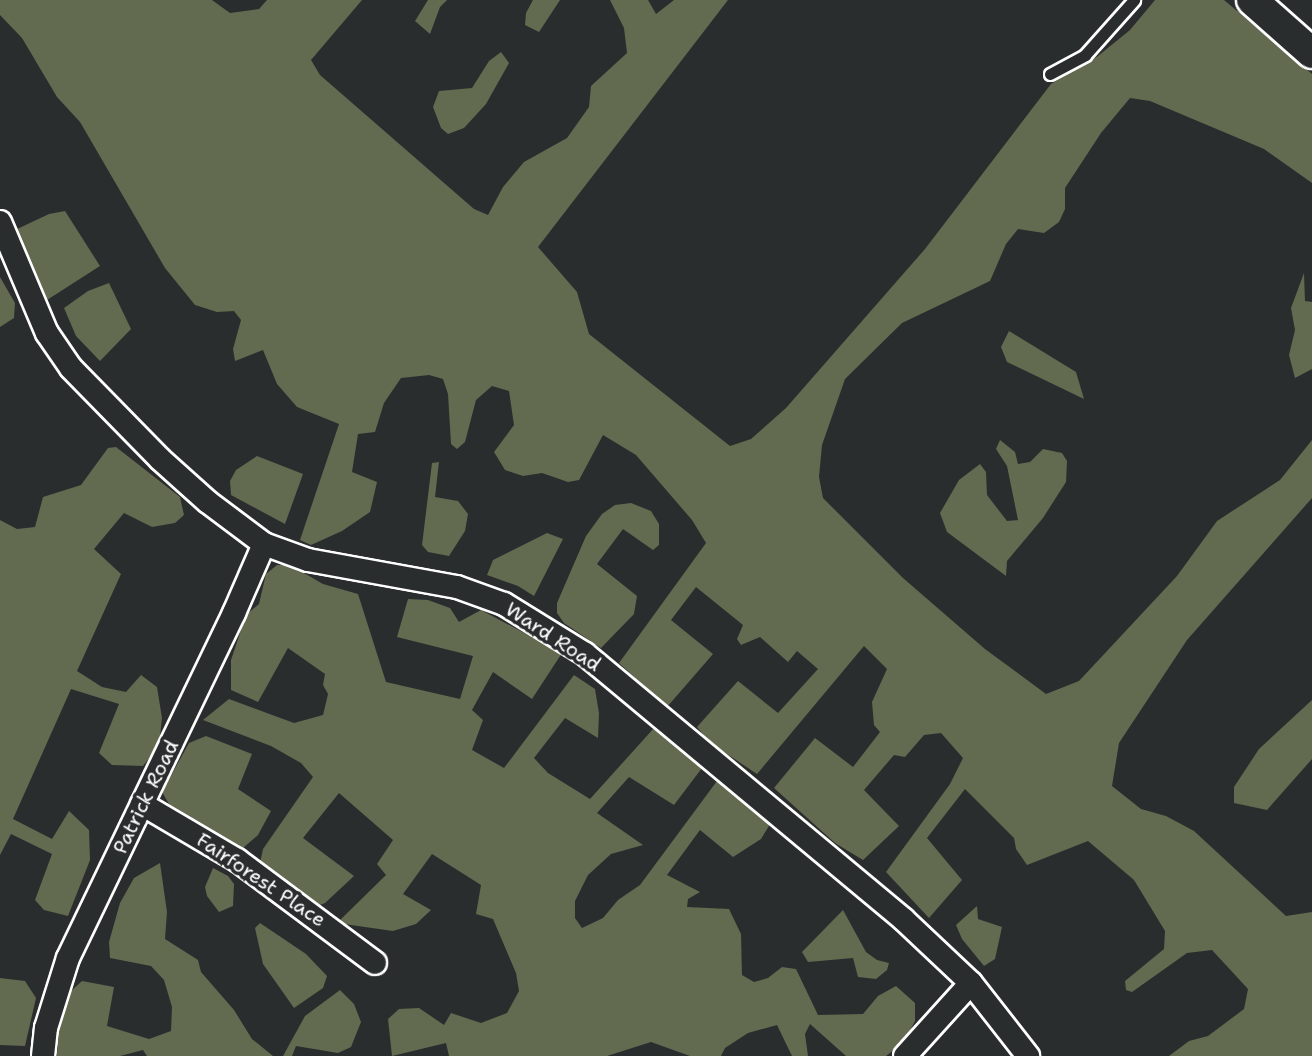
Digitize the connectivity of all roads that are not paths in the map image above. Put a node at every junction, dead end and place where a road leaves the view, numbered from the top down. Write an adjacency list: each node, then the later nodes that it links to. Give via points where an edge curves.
1 (1134, 0): 4 (lane, via 1085,55)
2 (1252, 0): 3 (main road)
3 (1312, 53)
4 (1050, 74)
5 (0, 222): 6 (street, Ward Road, via 47,333 71,368 160,459)
6 (264, 544): 7 (street, Patrick Road); 9 (street, Ward Road, via 308,560 457,587 504,604 547,629 585,654 790,822)
7 (142, 804): 8 (street, Fairforest Place, via 237,860); 10 (street, Patrick Road, via 68,958 46,1028)
8 (375, 963)
9 (971, 983): 11 (street); 12 (street, Ward Road)
10 (43, 1056)
11 (905, 1056)
12 (1028, 1056)

